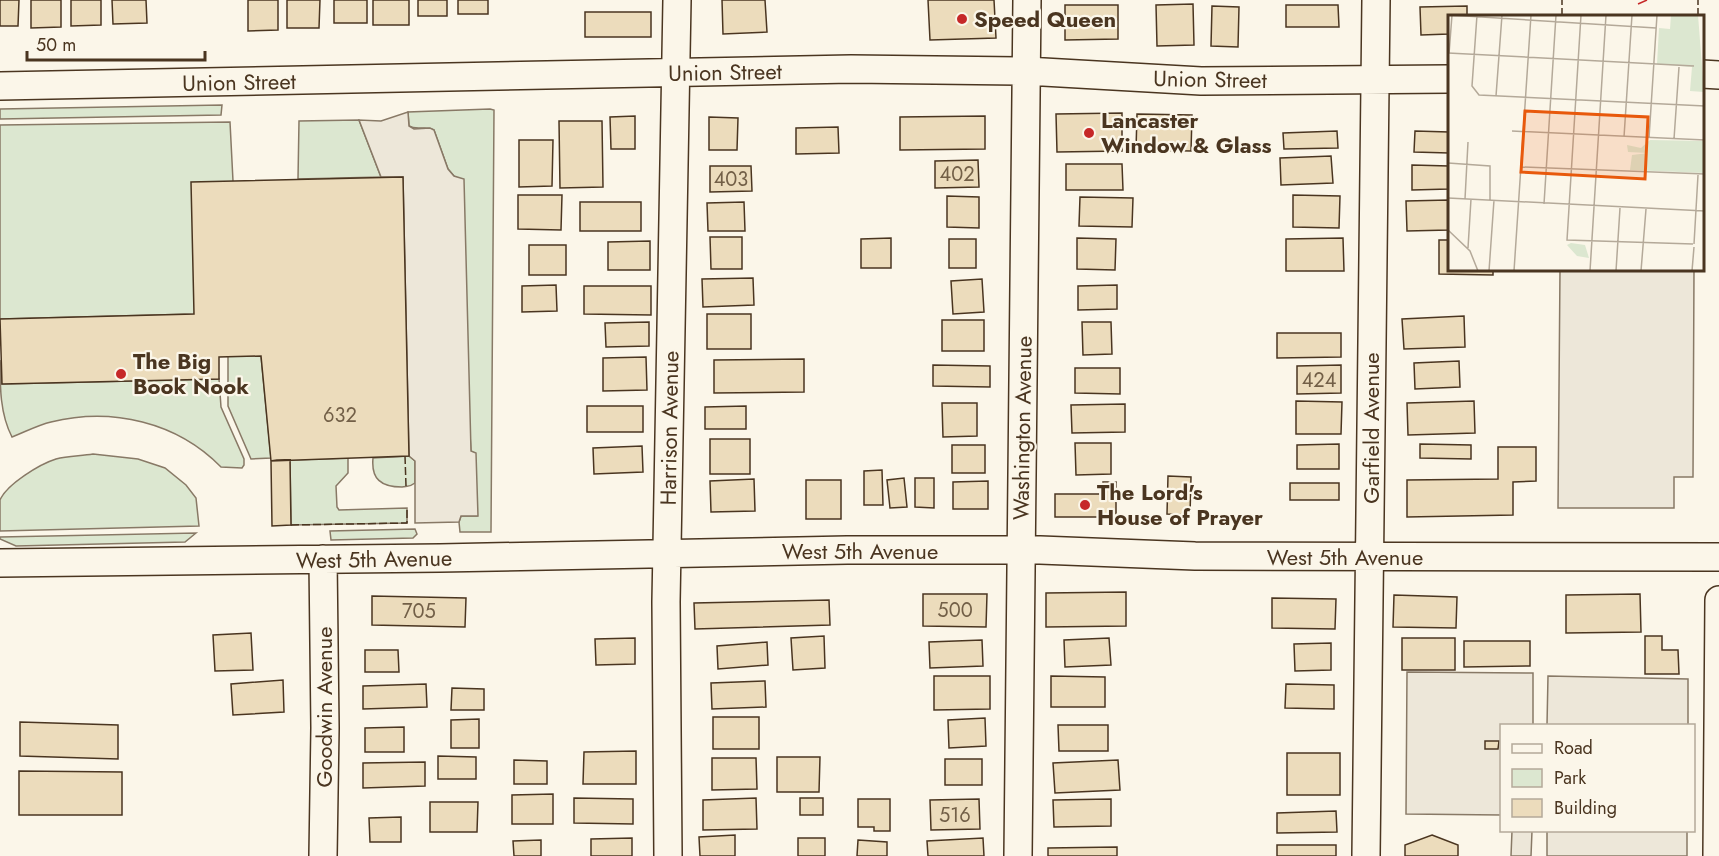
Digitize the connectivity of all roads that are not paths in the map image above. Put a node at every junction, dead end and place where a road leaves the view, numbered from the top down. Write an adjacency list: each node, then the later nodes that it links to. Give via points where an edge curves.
1 (677, 0): 5 (street, Harrison Avenue)
2 (1027, 0): 4 (street, Washington Avenue)
3 (1376, 0): 9 (street, Garfield Avenue)
4 (1026, 71): 5 (street, Union Street, via 851,69); 9 (street, Union Street, via 1201,81); 11 (street, Washington Avenue)
5 (676, 74): 10 (street, Union Street); 12 (street, Harrison Avenue)
6 (1704, 74): 7 (street)
7 (1719, 75)
8 (1448, 79): 9 (street, Union Street)
9 (1375, 80): 13 (street, Garfield Avenue)
10 (0, 86)
11 (1020, 550): 12 (street, West 5th Avenue); 13 (street, West 5th Avenue); 20 (street, Washington Avenue)
12 (667, 553): 15 (street, West 5th Avenue); 19 (street, Harrison Avenue)
13 (1370, 557): 14 (street, West 5th Avenue); 21 (street, Garfield Avenue)
14 (1719, 557)
15 (324, 559): 16 (street, West 5th Avenue); 18 (street, Goodwin Avenue)
16 (0, 563)
17 (1719, 600): 22 (street)
18 (322, 856)
19 (668, 856)
20 (1018, 856)
21 (1366, 856)
22 (1717, 856)

